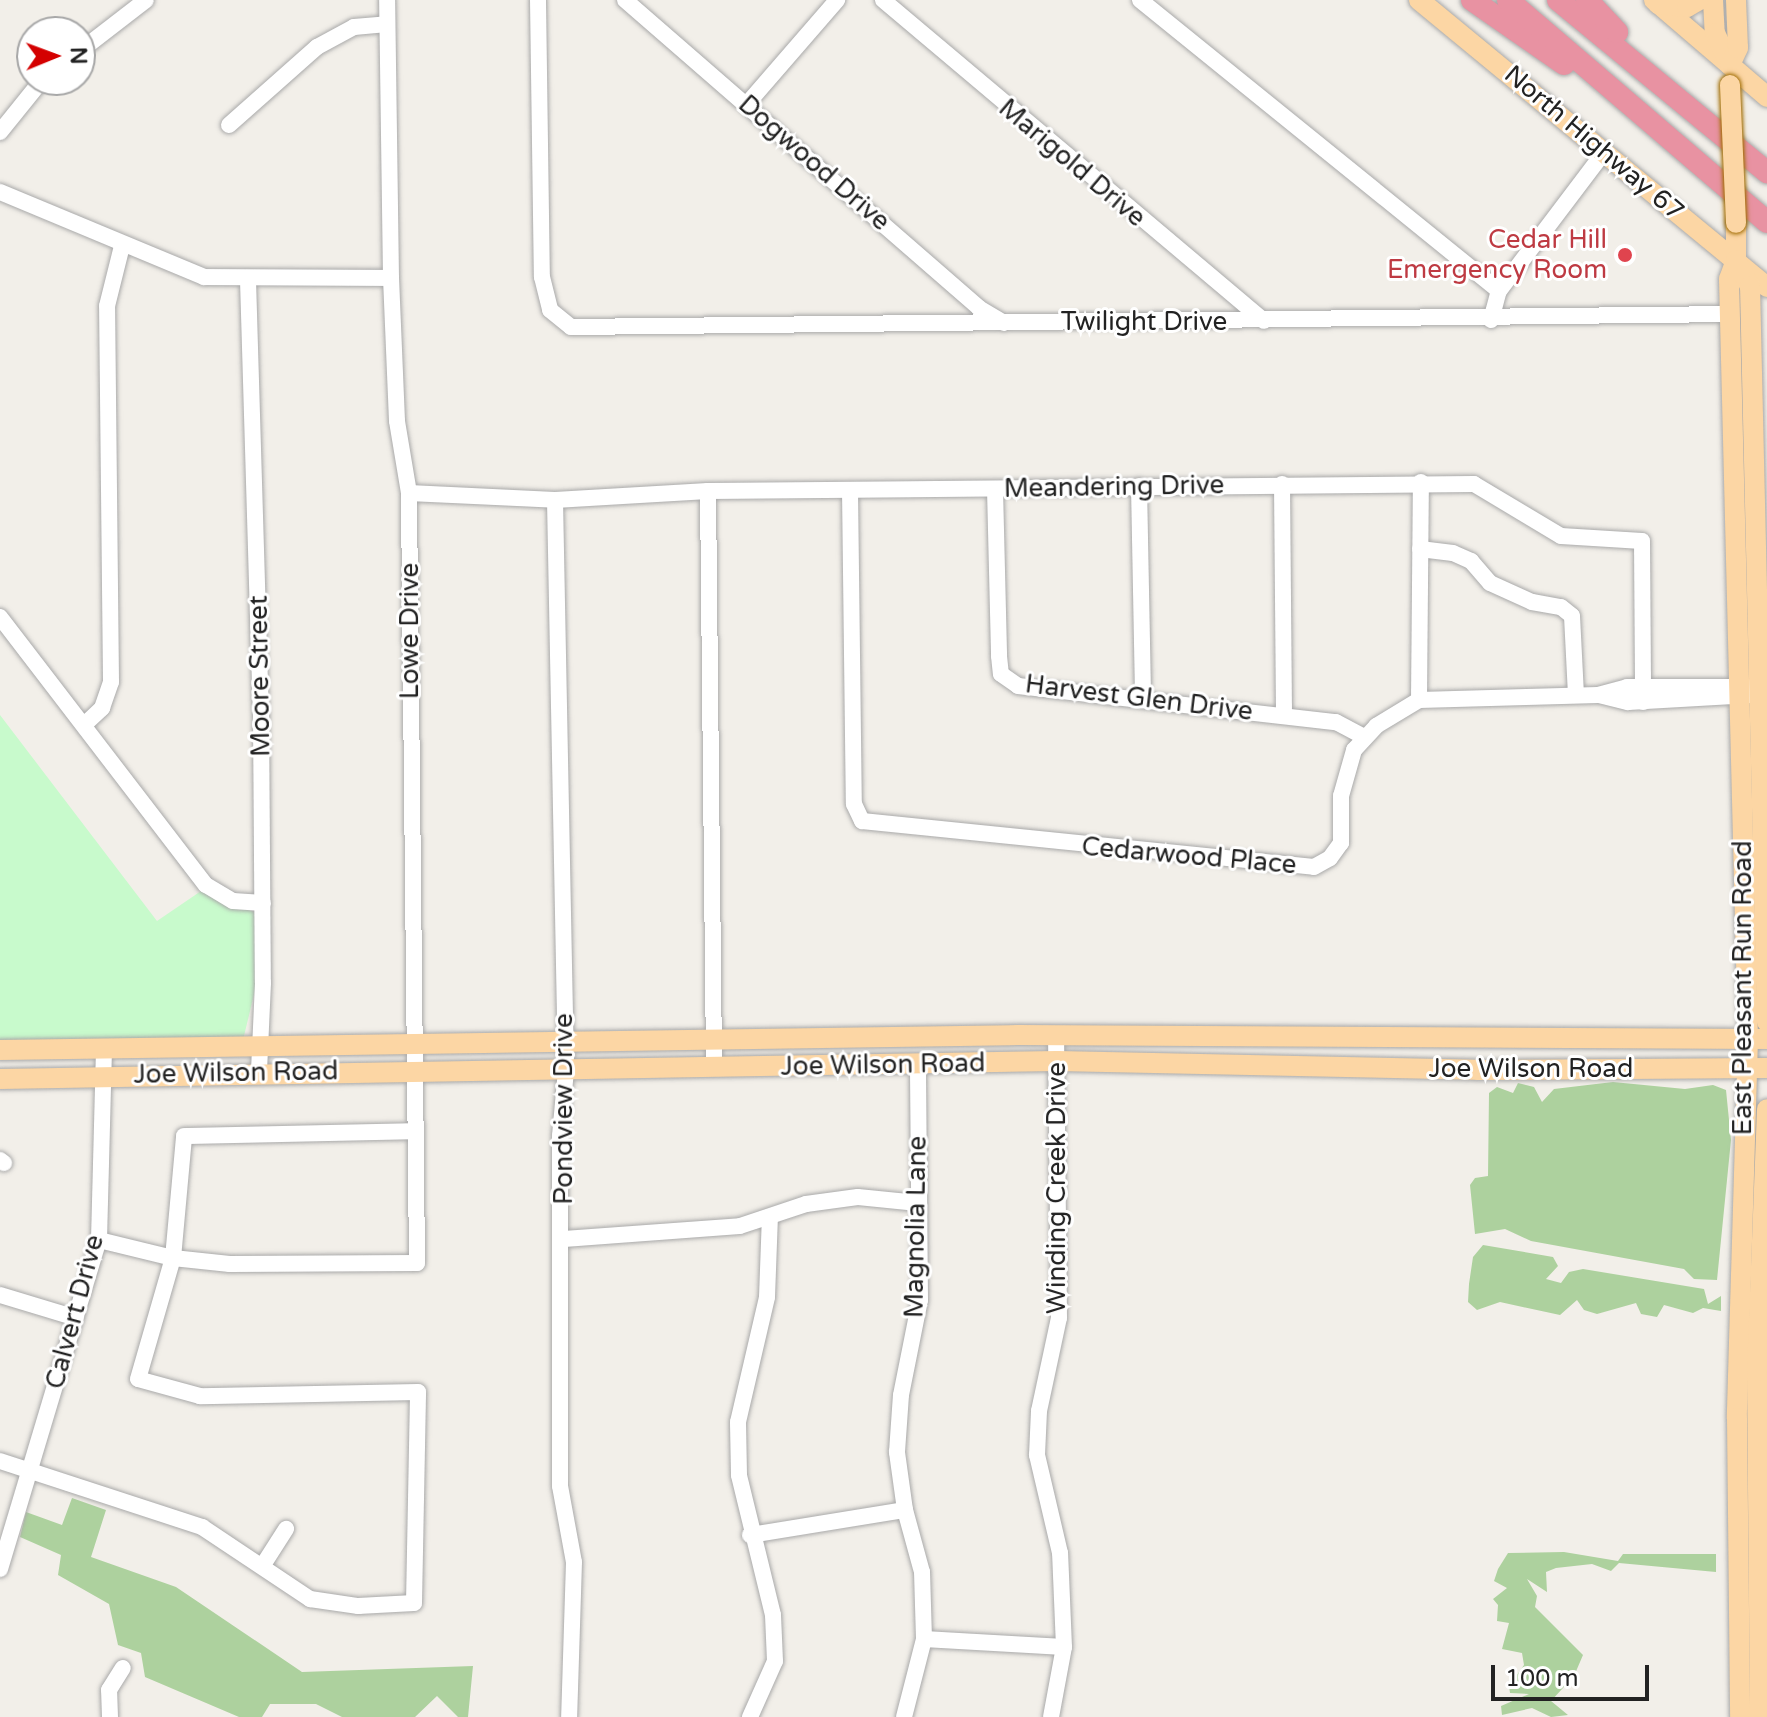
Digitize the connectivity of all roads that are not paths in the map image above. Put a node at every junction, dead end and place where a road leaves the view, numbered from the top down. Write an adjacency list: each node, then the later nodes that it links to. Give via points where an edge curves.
1 (146, 0): 18 (street)
2 (387, 0): 17 (street, Lowe Drive)
3 (538, 0): 40 (street, Twilight Drive, via 542,277 545,299 560,321 582,328)
4 (625, 0): 23 (street, Dogwood Drive)
5 (837, 0): 23 (street)
6 (883, 0): 39 (street, Marigold Drive)
7 (1140, 0): 36 (street)
8 (1419, 0): 27 (main road, North Highway 67)
9 (1472, 0): 26 (highway)
10 (1508, 0): 26 (highway)
11 (1558, 0): 22 (highway)
12 (1587, 0): 22 (highway)
13 (1699, 0): 16 (main road, via 1687,7)
14 (1713, 0): 19 (main road, East Pleasant Run Road, via 1715,33)
15 (1736, 0): 19 (main road, East Pleasant Run Road, via 1738,48)
16 (1656, 2): 19 (main road)
17 (387, 24): 24 (street, via 354,27 317,47); 33 (street, Lowe Drive)
18 (96, 39)
19 (1730, 75): 21 (main road); 32 (main road, East Pleasant Run Road, bridge)
20 (29, 96): 25 (street)
21 (1767, 97)
22 (1681, 100): 28 (highway)
23 (747, 104): 40 (street, Dogwood Drive, via 979,308)
24 (229, 125)
25 (0, 132)
26 (1679, 146): 30 (highway)
27 (1604, 152): 32 (main road, North Highway 67); 36 (street)
28 (1767, 172)
29 (0, 192): 31 (street)
30 (1767, 222)
31 (122, 246): 34 (street, via 181,272); 60 (street, via 107,306 111,682 102,708)
32 (1736, 260): 35 (main road, North Highway 67); 37 (main road, East Pleasant Run Road, via 1729,279); 42 (main road, East Pleasant Run Road, via 1750,286)
33 (391, 278): 34 (street); 49 (street, Lowe Drive, via 397,421)
34 (248, 280): 63 (street, Moore Street)
35 (1767, 287)
36 (1499, 291): 38 (street)
37 (1730, 314): 38 (street, Twilight Drive); 54 (main road, East Pleasant Run Road)
38 (1491, 320): 39 (street, Twilight Drive)
39 (1264, 321): 40 (street, Twilight Drive)
40 (1004, 323)
41 (1767, 325): 42 (main road)
42 (1752, 377): 53 (main road, East Pleasant Run Road)
43 (1421, 482): 44 (street, Meandering Drive); 51 (street); 55 (street, Meandering Drive, via 1454,481 1492,491 1536,526 1561,536 1642,541)
44 (1282, 484): 45 (street, Meandering Drive); 59 (street)
45 (1139, 486): 46 (street, Meandering Drive); 57 (street)
46 (995, 489): 47 (street, Meandering Drive); 57 (street, Harvest Glen Drive, via 1001,674 1018,686)
47 (850, 490): 48 (street, Meandering Drive); 61 (street, Cedarwood Place, via 854,804 862,821 1314,867 1341,843 1345,772)
48 (708, 491): 50 (street, Meandering Drive); 66 (street)
49 (409, 493): 50 (street, Meandering Drive); 68 (street, Lowe Drive)
50 (555, 500): 69 (street, Pondview Drive)
51 (1420, 549): 56 (street, via 1453,553 1471,561 1490,583 1532,602 1561,607 1572,616); 58 (street)
52 (0, 617): 60 (street)
53 (1761, 691): 54 (street); 62 (main road, East Pleasant Run Road)
54 (1740, 692): 55 (street); 67 (main road, East Pleasant Run Road)
55 (1643, 694): 56 (street)
56 (1576, 695): 58 (street)
57 (1143, 700): 59 (street, Harvest Glen Drive)
58 (1419, 700): 61 (street, Cedarwood Place)
59 (1284, 716): 61 (street, Harvest Glen Drive, via 1336,722)
60 (84, 725): 63 (street, via 206,885 233,901)
61 (1364, 737)
62 (1765, 751): 64 (main road, East Pleasant Run Road)
63 (263, 903): 70 (street, Moore Street)
64 (1767, 1022)
65 (1056, 1036): 66 (main road, Joe Wilson Road); 67 (main road, Joe Wilson Road); 73 (street, Winding Creek Drive)
66 (713, 1038): 69 (main road, Joe Wilson Road); 74 (street)
67 (1757, 1039): 76 (main road, East Pleasant Run Road)
68 (414, 1041): 69 (main road, Joe Wilson Road); 70 (main road, Joe Wilson Road); 77 (street, Lowe Drive)
69 (566, 1042): 78 (street, Pondview Drive)
70 (258, 1043): 71 (main road, Joe Wilson Road); 79 (street, Moore Street)
71 (104, 1048): 72 (main road, Joe Wilson Road); 80 (street, Calvert Drive)
72 (0, 1050)
73 (1057, 1061): 75 (main road, Joe Wilson Road); 76 (main road, Joe Wilson Road, via 1477,1070); 100 (street, Winding Creek Drive, via 1059,1318 1039,1411 1037,1455 1060,1553)
74 (714, 1067): 75 (main road, Joe Wilson Road); 78 (main road, Joe Wilson Road)
75 (918, 1067): 84 (street, Magnolia Lane)
76 (1757, 1068): 98 (main road, East Pleasant Run Road, via 1737,1418)
77 (414, 1070): 78 (main road, Joe Wilson Road); 79 (main road, Joe Wilson Road); 83 (street, Lowe Drive)
78 (566, 1070): 86 (street, Pondview Drive, via 560,1136)
79 (259, 1072): 80 (main road, Joe Wilson Road)
80 (103, 1076): 81 (main road, Joe Wilson Road); 87 (street, Calvert Drive)
81 (0, 1079)
82 (1767, 1109): 98 (main road, East Pleasant Run Road, via 1757,1327)
83 (415, 1131): 88 (street, via 184,1136); 88 (street, Lowe Drive, via 417,1263 299,1265)
84 (918, 1203): 85 (street, via 858,1197 806,1204); 93 (street, Magnolia Lane, via 920,1300 901,1395 897,1452)
85 (770, 1217): 86 (street, via 663,1234); 95 (street, via 767,1297 738,1422 739,1475)
86 (564, 1239): 103 (street, Pondview Drive, via 560,1486 574,1562)
87 (99, 1240): 88 (street); 90 (street, Calvert Drive)
88 (173, 1258): 96 (street, via 138,1379 200,1396 418,1392 414,1603 322,1603)
89 (0, 1295): 90 (street)
90 (76, 1318): 92 (street, Calvert Drive)
91 (0, 1461): 92 (street)
92 (29, 1470): 96 (street, via 202,1527); 97 (street, Calvert Drive)
93 (905, 1510): 95 (street); 99 (street, Magnolia Lane, via 922,1572)
94 (286, 1529): 96 (street)
95 (750, 1535): 104 (street, via 773,1615 775,1661)
96 (263, 1565)
97 (0, 1569)
98 (1758, 1601): 107 (main road, East Pleasant Run Road); 108 (main road, East Pleasant Run Road)
99 (924, 1639): 100 (street); 105 (street, Magnolia Lane)
100 (1064, 1647): 106 (street, Winding Creek Drive)
101 (123, 1668): 102 (street, via 109,1690)
102 (110, 1717)
103 (569, 1717)
104 (750, 1717)
105 (904, 1717)
106 (1051, 1717)
107 (1740, 1717)
108 (1760, 1717)

